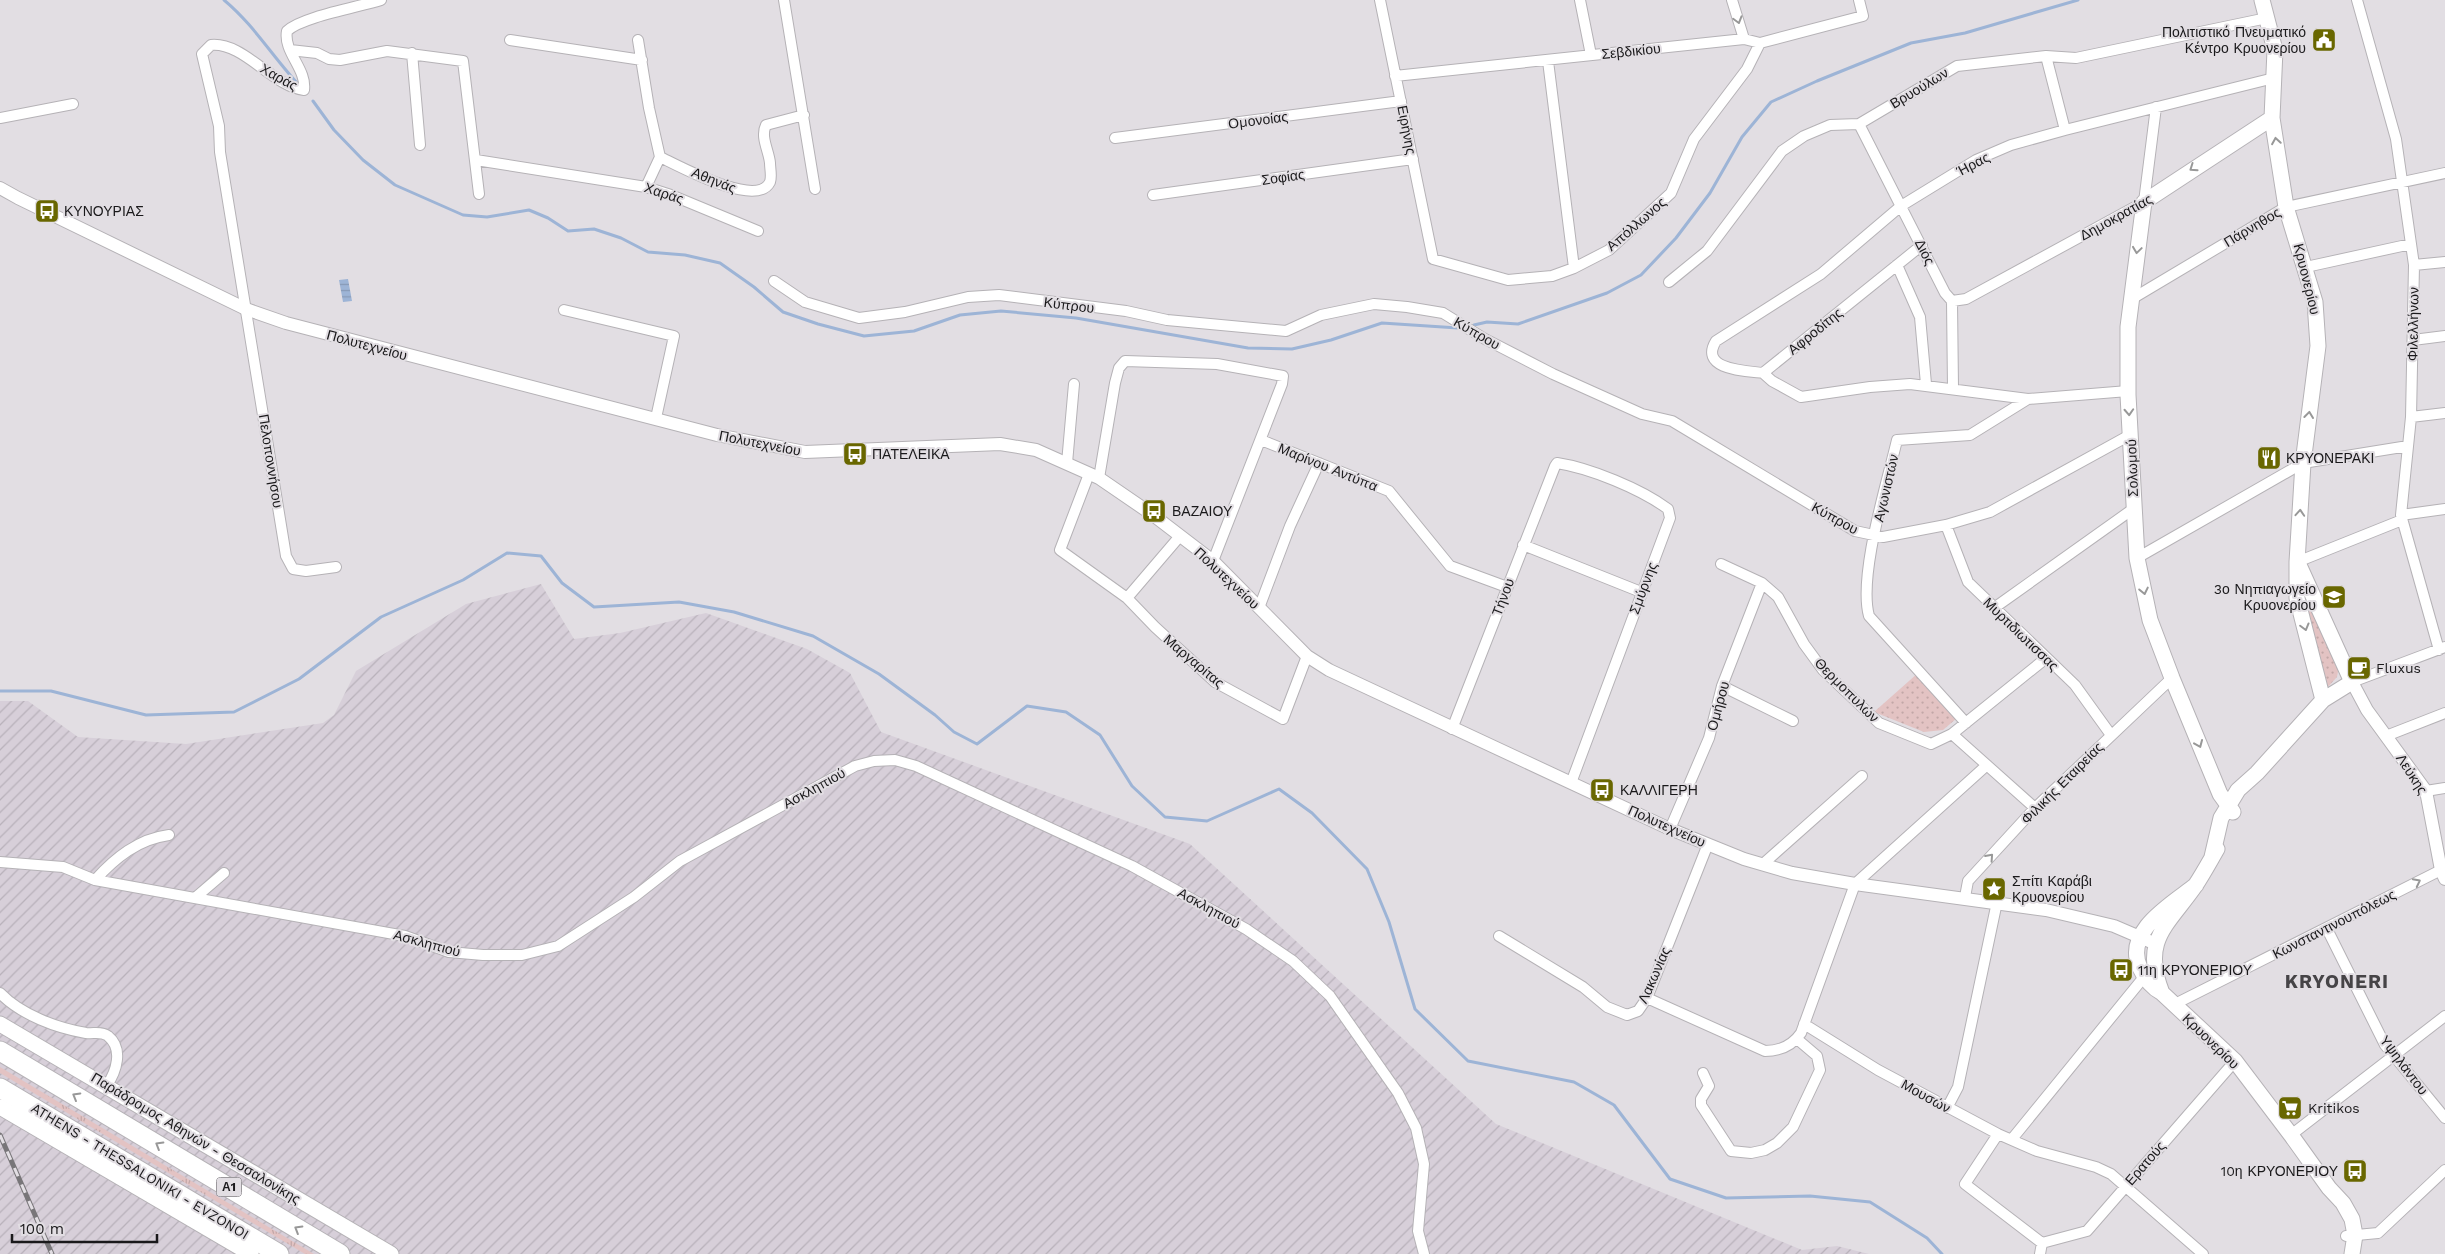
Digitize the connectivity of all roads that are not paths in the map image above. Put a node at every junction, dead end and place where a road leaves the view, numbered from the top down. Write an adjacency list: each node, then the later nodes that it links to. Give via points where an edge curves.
1 (381, 0): 14 (street, via 294,25 286,31)
2 (784, 0): 25 (street)
3 (1380, 0): 20 (street, Ειρήνης)
4 (1580, 0): 16 (street)
5 (1732, 0): 10 (street, one-way to 10)
6 (1859, 0): 13 (street, Σεβδικίου, via 1863,16)
7 (2262, 0): 9 (main road, Κρυονερίου)
8 (2357, 0): 36 (street, Φιλελλήνων, via 2396,139)
9 (2267, 18): 17 (street, Βρυούλων, via 2076,58); 21 (main road, Κρυονερίου, via 2275,50)
10 (1744, 39): 13 (street, Σεβδικίου); 16 (street, Σεβδικίου)
11 (510, 40): 18 (street)
12 (638, 40): 18 (street)
13 (1760, 43): 53 (street, Απόλλωνος, via 1747,69 1694,139 1671,193 1609,250)
14 (290, 50): 15 (street, Χαράς, via 340,60 387,51); 58 (street, Χαράς, via 303,78 304,90 285,83 225,45 211,45 202,54 219,126 220,152)
15 (412, 53): 31 (street); 34 (street, Χαράς, via 463,61)
16 (1591, 55): 19 (street, Σεβδικίου)
17 (2046, 56): 28 (street, Βρυούλων, via 1957,66); 29 (street)
18 (642, 60): 32 (street)
19 (1548, 61): 20 (street, Σεβδικίου); 53 (street)
20 (1395, 76): 22 (street, Ειρήνης)
21 (2274, 78): 24 (street, Ήρας); 27 (main road, Κρυονερίου)
22 (1401, 101): 30 (street, Ομονοίας); 33 (street, Ειρήνης)
23 (72, 104): 26 (street)
24 (2156, 107): 29 (street, Ήρας); 42 (street, Σολωμού)
25 (804, 115): 32 (street, Αθηνάς, via 766,125 764,136 771,177 766,188 759,191 736,190); 39 (street)
26 (0, 118)
27 (2272, 118): 42 (main road, Δημοκρατίας, one-way to 42); 44 (main road, Κρυονερίου, one-way to 27)
28 (1859, 124): 43 (street, Διός); 55 (street, Βρυούλων, via 1830,125 1804,136 1782,151 1706,251)
29 (2065, 130): 43 (street, Ήρας, via 1976,160)
30 (1115, 138)
31 (420, 145)
32 (660, 157): 37 (street)
33 (1413, 159): 41 (street, Σοφίας); 48 (street, Ειρήνης)
34 (476, 160): 37 (street, Χαράς); 40 (street, Χαράς)
35 (2445, 173): 36 (street, Πάρνηθος)
36 (2403, 181): 44 (street, Πάρνηθος); 46 (street, Φιλελλήνων)
37 (646, 187): 45 (street, Χαράς)
38 (0, 188): 58 (street, Πολυτεχνείου)
39 (815, 189)
40 (479, 194)
41 (1153, 195)
42 (2144, 202): 56 (main road, Σολωμού, one-way to 56); 57 (street, Δημοκρατίας, via 1966,299)
43 (1901, 206): 47 (street, Διός); 62 (street, Ήρας, via 1822,274 1716,341 1712,349 1717,362 1727,368)
44 (2286, 207): 52 (main road, Κρυονερίου); 56 (street, Πάρνηθος)
45 (758, 231)
46 (2411, 244): 51 (street, Φιλελλήνων); 52 (street)
47 (1922, 245): 50 (street, Αφροδίτης); 57 (street, Διός)
48 (1433, 259): 53 (street, Απόλλωνος, via 1508,280 1552,276)
49 (2445, 262): 51 (street)
50 (1897, 265): 62 (street, Αφροδίτης); 64 (street, via 1920,317)
51 (2414, 265): 61 (street, Φιλελλήνων)
52 (2306, 266): 76 (main road, Κρυονερίου, one-way to 52, via 2318,346 2315,302)
53 (1574, 268)
54 (774, 281): 84 (street, Κύπρου, via 805,302 859,318 905,312 968,297 999,295 1126,311 1167,320 1286,331 1321,315 1374,304 1443,313 1486,339 1592,392 1642,414 1672,421 1856,531)
55 (1669, 282)
56 (2130, 300): 66 (main road, Σολωμού)
57 (1952, 301): 65 (street, Διός)
58 (246, 309): 70 (street, Πολυτεχνείου, via 364,344); 90 (street, Πελοποννήσου, via 286,556 293,569 306,571)
59 (564, 310): 70 (street, via 674,336)
60 (2445, 336): 61 (street)
61 (2412, 340): 69 (street, Φιλελλήνων)
62 (1763, 373): 64 (street, via 1801,397 1870,387)
63 (1074, 384): 74 (street)
64 (1926, 384): 65 (street)
65 (1953, 388): 67 (street)
66 (2128, 391): 67 (street); 71 (main road, Σολωμού, one-way to 71)
67 (2028, 399): 84 (street, Αγωνιστών, via 1970,435 1897,440)
68 (2445, 413): 69 (street)
69 (2411, 417): 73 (street, Φιλελλήνων)
70 (656, 418): 74 (street, Πολυτεχνείου, via 717,435 805,452 1000,444 1036,450)
71 (2130, 435): 79 (main road, Σολωμού); 82 (street, Κύπρου, via 1990,512)
72 (1261, 440): 75 (street, Μαρίνου Αντύπα); 78 (street, via 1283,376 1217,364 1125,361 1119,368); 87 (street)
73 (2408, 446): 76 (street); 81 (street, Φιλελλήνων)
74 (1067, 463): 78 (street, Πολυτεχνείου)
75 (1319, 463): 92 (street, Μαρίνου Αντύπα, via 1389,491 1450,566); 95 (street, via 1290,526)
76 (2303, 463): 86 (street); 88 (main road, Κρυονερίου, one-way to 76)
77 (1555, 466): 85 (street, Τήνου); 93 (street, Σμύρνης, via 1557,463 1569,466 1625,484 1668,509 1670,518)
78 (1094, 476): 83 (street, Πολυτεχνείου); 94 (street, Μαργαρίτας, via 1060,550)
79 (2133, 509): 86 (main road, Σολωμού); 96 (street)
80 (2445, 509): 81 (street)
81 (2402, 518): 88 (street); 97 (street, Φιλελλήνων)
82 (1946, 525): 84 (street, Κύπρου); 96 (street, Μυρτιδιωτισσας, via 1968,582)
83 (1180, 536): 87 (street, Πολυτεχνείου); 94 (street)
84 (1874, 536): 106 (street, Αγωνιστών, via 1865,601 1869,616)
85 (1524, 545): 92 (street, Τήνου); 93 (street)
86 (2137, 558): 100 (main road, Σολωμού, one-way to 100, via 2150,620)
87 (1213, 561): 95 (street, Πολυτεχνείου)
88 (2297, 562): 101 (main road); 103 (main road, Κρυονερίου, one-way to 103, via 2297,598)
89 (1720, 564): 91 (street, Θερμοπυλών)
90 (336, 566)
91 (1762, 583): 102 (street, Ομήρου); 108 (street, Θερμοπυλών, via 1778,597 1804,644 1823,670 1879,724 1931,744)
92 (1506, 587): 107 (street, Τήνου)
93 (1641, 592): 113 (street, Σμύρνης)
94 (1127, 598): 98 (street, Μαργαρίτας, via 1216,682 1283,719)
95 (1259, 608): 98 (street, Πολυτεχνείου)
96 (1994, 608): 99 (street, Μυρτιδιωτισσας)
97 (2442, 648): 101 (street)
98 (1307, 656): 107 (street, Πολυτεχνείου, via 1329,670)
99 (2045, 659): 106 (street, Θερμοπυλών); 109 (street, Μυρτιδιωτισσας, via 2075,685)
100 (2172, 678): 109 (street, Φιλικής Εταιρείας); 117 (main road, Σολωμού, one-way to 117, via 2220,794)
101 (2352, 682): 103 (main road, Κρυονερίου); 110 (street, Λεύκης)
102 (1722, 686): 105 (street); 118 (street, Ομήρου, via 1709,738)
103 (2323, 700): 117 (main road, Κρυονερίου, via 2258,773 2238,790)
104 (2445, 713): 110 (street)
105 (1793, 721)
106 (1966, 723): 108 (street, Θερμοπυλών)
107 (1452, 729): 113 (street, Πολυτεχνείου)
108 (1952, 734): 111 (street)
109 (2111, 735): 116 (street, Φιλικής Εταιρείας)
110 (2386, 736): 115 (street, Λεύκης)
111 (1987, 765): 116 (street); 126 (street)
112 (1862, 776): 122 (street)
113 (1571, 783): 118 (street, Πολυτεχνείου)
114 (2445, 788): 115 (street)
115 (2426, 792): 124 (street, Λεύκης)
116 (2035, 808): 129 (street, Φιλικής Εταιρείας, one-way to 116, via 1968,881)
117 (2230, 809): 127 (main road, Κρυονερίου, via 2221,818 2212,857)
118 (1670, 829): 120 (street, Πολυτεχνείου)
119 (169, 835): 125 (street, via 137,845 112,861)
120 (1708, 844): 122 (street, Πολυτεχνείου); 138 (street, Λακωνίας)
121 (0, 862): 125 (street, Ασκληπιού, via 63,867)
122 (1763, 864): 126 (street, Πολυτεχνείου, via 1792,873)
123 (224, 872): 128 (street)
124 (2443, 874): 131 (street, Κωνσταντινουπόλεως, one-way to 124)
125 (95, 880): 128 (street, Ασκληπιού)
126 (1855, 884): 129 (street, Πολυτεχνείου); 142 (street)
127 (2196, 885): 133 (main road, Κρυονερίου, via 2151,921); 134 (main road, Κρυονερίου, via 2163,928)
128 (196, 897): 164 (street, Ασκληπιού, via 405,936 449,952 522,955 558,946 634,897 680,862 855,766 881,760 909,764 1132,866 1246,929 1293,960 1330,996 1398,1093 1416,1128 1424,1164 1418,1231)
129 (1964, 897): 130 (street, Πολυτεχνείου)
130 (1997, 902): 133 (street, Πολυτεχνείου, via 2114,926); 151 (street, via 1958,1087)
131 (2327, 929): 139 (street, Κωνσταντινουπόλεως); 145 (street, Υψηλάντου, via 2385,1045)
132 (1499, 936): 138 (street, Λακωνίας, via 1627,1015 1638,1011)
133 (2139, 937): 134 (street, Πολυτεχνείου); 135 (main road, via 2136,951)
134 (2156, 944): 137 (main road, Κρυονερίου, via 2154,970)
135 (2144, 977): 137 (main road, Κρυονερίου); 155 (street)
136 (0, 993): 148 (street, via 29,1014 110,1037 117,1066)
137 (2162, 993): 139 (main road, Κρυονερίου)
138 (1647, 998): 143 (street, via 1765,1051 1779,1051)
139 (2173, 1005): 146 (main road, Κρυονερίου)
140 (2445, 1016): 145 (street)
141 (0, 1024): 148 (main road, Παράδρομος Αθηνών - Θεσσαλονίκης)
142 (1804, 1024): 143 (street); 151 (street, Μουσών)
143 (1796, 1039): 147 (street, via 1817,1056 1820,1070 1788,1133 1765,1150 1744,1153 1727,1147 1701,1105 1709,1086)
144 (0, 1051): 162 (highway, Α1, one-way to 144)
145 (2394, 1055): 152 (street, Υψηλάντου); 154 (street)
146 (2234, 1061): 154 (main road, Κρυονερίου); 157 (street, Ερατούς)
147 (1704, 1073)
148 (107, 1085): 163 (main road, Παράδρομος Αθηνών - Θεσσαλονίκης)
149 (0, 1088): 161 (highway, ATHENS - THESSALONIKI - EVZONOI / Α1)
150 (0, 1107): 160 (main road)
151 (1947, 1108): 153 (street, Μουσών)
152 (2445, 1118)
153 (1998, 1134): 155 (street, Μουσών); 159 (street, via 1965,1184)
154 (2292, 1135): 158 (main road, Κρυονερίου, via 2343,1203 2352,1219)
155 (2012, 1139): 157 (street, Μουσών, via 2037,1151 2096,1166)
156 (2445, 1170): 158 (street, via 2378,1233)
157 (2126, 1186): 159 (street, Ερατούς, via 2087,1231); 166 (street, Μουσών)
158 (2350, 1236): 167 (main road, Κρυονερίου); 168 (main road, Κρυονερίου)
159 (2042, 1243): 165 (street)
160 (251, 1254)
161 (279, 1254)
162 (340, 1254)
163 (391, 1254)
164 (1424, 1254)
165 (2040, 1254)
166 (2203, 1254)
167 (2345, 1254)
168 (2352, 1254)

